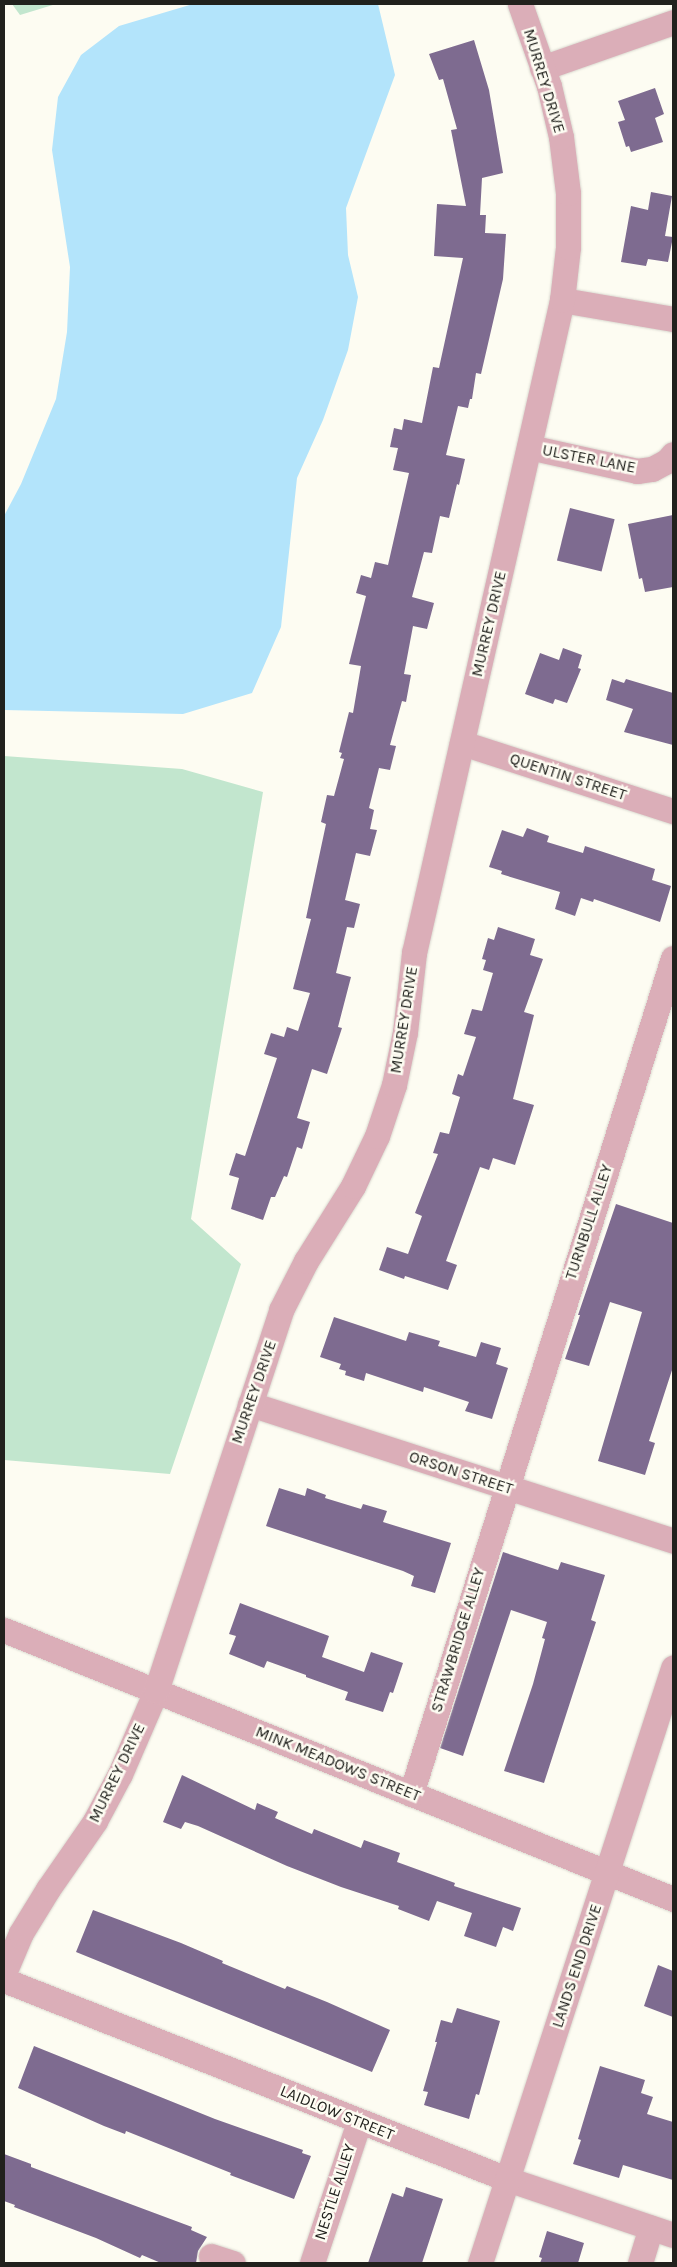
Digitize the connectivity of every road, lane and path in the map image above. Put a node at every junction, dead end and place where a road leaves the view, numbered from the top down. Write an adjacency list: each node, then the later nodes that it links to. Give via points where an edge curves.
1 (520, 4): 3 (street, MURREY DRIVE)
2 (673, 22): 3 (street)
3 (542, 68): 4 (street, MURREY DRIVE, via 561,137 568,193 568,247)
4 (562, 300): 5 (street); 6 (street, MURREY DRIVE)
5 (673, 319)
6 (529, 447): 7 (street, ULSTER LANE, via 637,471 652,469); 8 (street, MURREY DRIVE)
7 (673, 454)
8 (462, 743): 9 (street, QUENTIN STREET); 11 (street, MURREY DRIVE, via 414,953 405,1032 394,1085 376,1136 353,1186 306,1261 282,1310)
9 (673, 811)
10 (673, 958): 12 (street, TURNBULL ALLEY)
11 (250, 1404): 12 (street, ORSON STREET); 16 (street, MURREY DRIVE)
12 (506, 1487): 13 (street, ORSON STREET); 17 (street, STRAWBRIDGE ALLEY)
13 (673, 1541)
14 (4, 1630): 16 (street, MINK MEADOWS STREET)
15 (673, 1668): 18 (street, LANDS END DRIVE)
16 (156, 1691): 17 (street, MINK MEADOWS STREET); 20 (street, MURREY DRIVE, via 120,1774 95,1821 21,1933)
17 (411, 1794): 18 (street, MINK MEADOWS STREET)
18 (608, 1872): 19 (street, MINK MEADOWS STREET); 23 (street, LANDS END DRIVE)
19 (673, 1899)
20 (4, 1973)
21 (4, 1980): 22 (street, LAIDLOW STREET)
22 (360, 2122): 23 (street, LAIDLOW STREET); 25 (street, NESTLE ALLEY)
23 (507, 2179): 24 (street, LAIDLOW STREET); 26 (street, LANDS END DRIVE)
24 (662, 2231): 27 (street)
25 (312, 2263)
26 (480, 2263)
27 (640, 2263)

